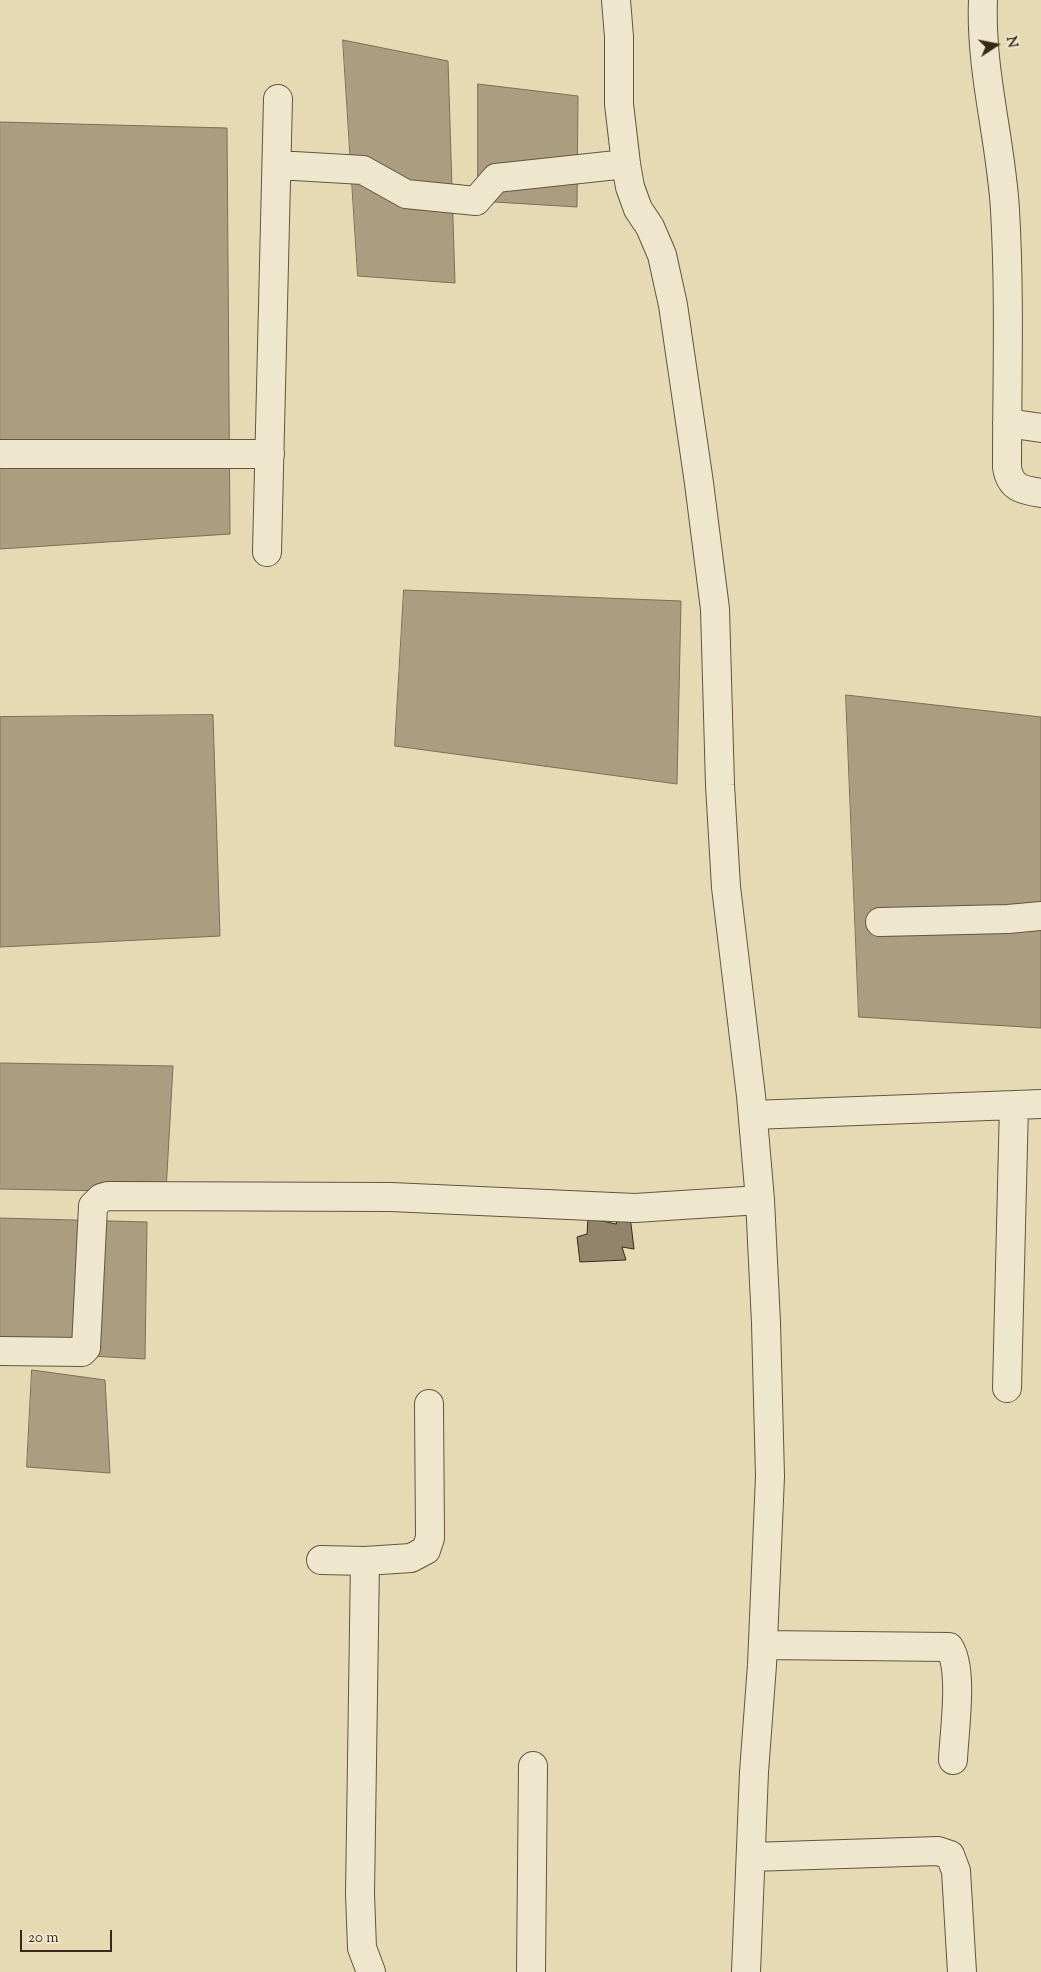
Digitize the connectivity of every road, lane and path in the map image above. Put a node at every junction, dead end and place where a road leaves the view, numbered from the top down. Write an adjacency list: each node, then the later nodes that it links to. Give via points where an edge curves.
1 (616, 0): 4 (street, via 619,104)
2 (983, 0): 6 (street, via 985,58 1005,210)
3 (278, 99): 5 (street)
4 (626, 164): 5 (street, via 496,178 476,200 406,194 363,170); 16 (street, via 638,209 650,226 662,254 673,305 716,609 726,887)
5 (277, 165): 9 (street)
6 (1007, 423): 7 (street); 10 (street, via 1009,479 1016,486)
7 (1041, 428)
8 (0, 454): 9 (street)
9 (270, 454): 11 (street)
10 (1041, 493)
11 (268, 552)
12 (1041, 916): 13 (street)
13 (880, 922)
14 (1041, 1104): 15 (street)
15 (1014, 1105): 16 (street); 19 (street)
16 (753, 1115): 17 (street)
17 (760, 1200): 18 (street, via 635,1208 391,1197 108,1196 94,1206 86,1348 82,1352); 23 (street, via 770,1476)
18 (0, 1351)
19 (1007, 1388)
20 (429, 1404): 22 (street, via 430,1538 426,1550 411,1558)
21 (321, 1560): 22 (street)
22 (365, 1561): 27 (street, via 360,1894 362,1948)
23 (763, 1645): 24 (street, via 950,1647 957,1672); 26 (street)
24 (953, 1760)
25 (533, 1766): 28 (street)
26 (751, 1857): 29 (street); 30 (street, via 938,1851 950,1856 956,1871)
27 (371, 1972)
28 (531, 1972)
29 (746, 1972)
30 (962, 1972)

